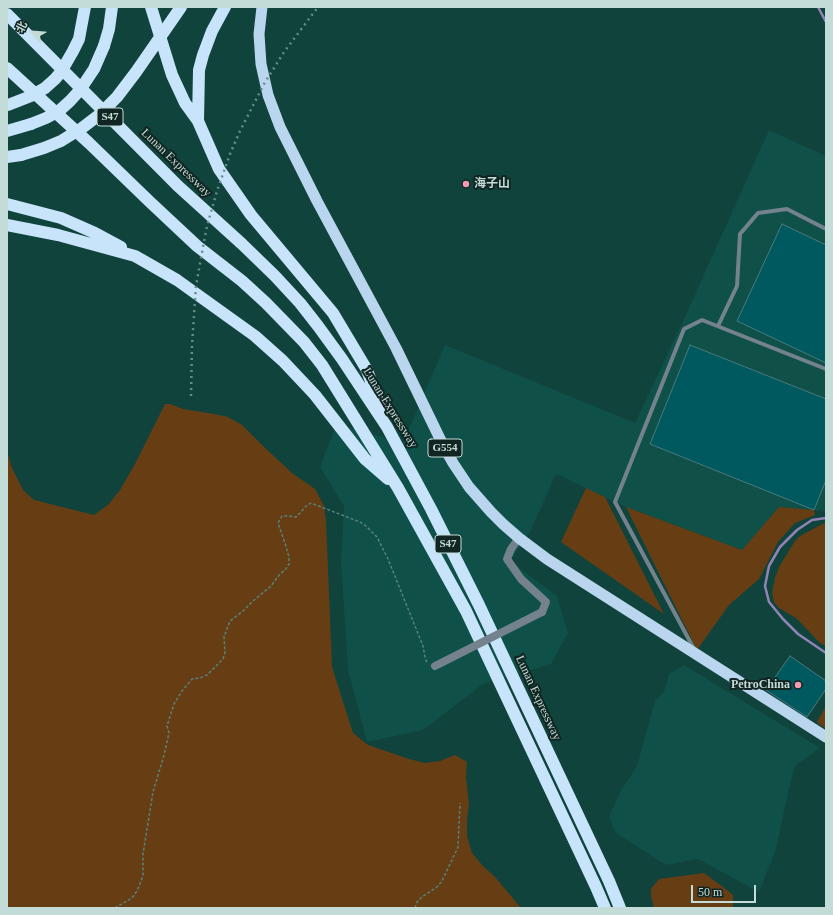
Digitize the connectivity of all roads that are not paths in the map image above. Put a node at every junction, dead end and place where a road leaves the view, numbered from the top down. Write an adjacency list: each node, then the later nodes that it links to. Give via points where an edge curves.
1 (85, 7): 9 (highway, bridge, via 78,39 61,72 40,91)
2 (112, 7): 11 (highway, bridge, via 104,46 84,85 59,111 31,124)
3 (151, 7): 10 (highway, via 172,75 185,103)
4 (181, 7): 12 (highway, bridge, via 136,72 99,115 61,141)
5 (225, 7): 10 (highway, via 212,31 199,70)
6 (262, 7): 21 (highway, G554, via 259,52 263,75 273,110 287,144 396,348 453,463 480,500)
7 (7, 14): 19 (highway, Lunan Expressway / S47, bridge, via 300,303 342,359)
8 (7, 68): 20 (highway, S47, bridge, via 197,246 266,303 304,342 322,365)
9 (7, 105)
10 (198, 121): 19 (highway, via 219,169 252,215 333,313 367,370)
11 (7, 131)
12 (7, 157)
13 (7, 204): 16 (highway, via 61,218 95,233)
14 (7, 225): 16 (highway, via 58,235)
15 (826, 229): 17 (lane, via 787,209 758,213 740,234 737,286)
16 (135, 256): 20 (highway, via 178,280 283,361 315,395 365,459)
17 (718, 326): 18 (lane); 22 (lane, via 702,320 684,329 615,502)
18 (826, 369)
19 (387, 427): 26 (highway, Lunan Expressway / S47, via 479,605)
20 (398, 488): 25 (highway, S47, via 466,611)
21 (519, 538): 22 (highway, G554, via 570,575); 23 (street, bridge, via 507,559 520,579 546,602 542,612)
22 (697, 655): 24 (highway, G554)
23 (435, 666)
24 (826, 737)
25 (605, 908)
26 (620, 908)

